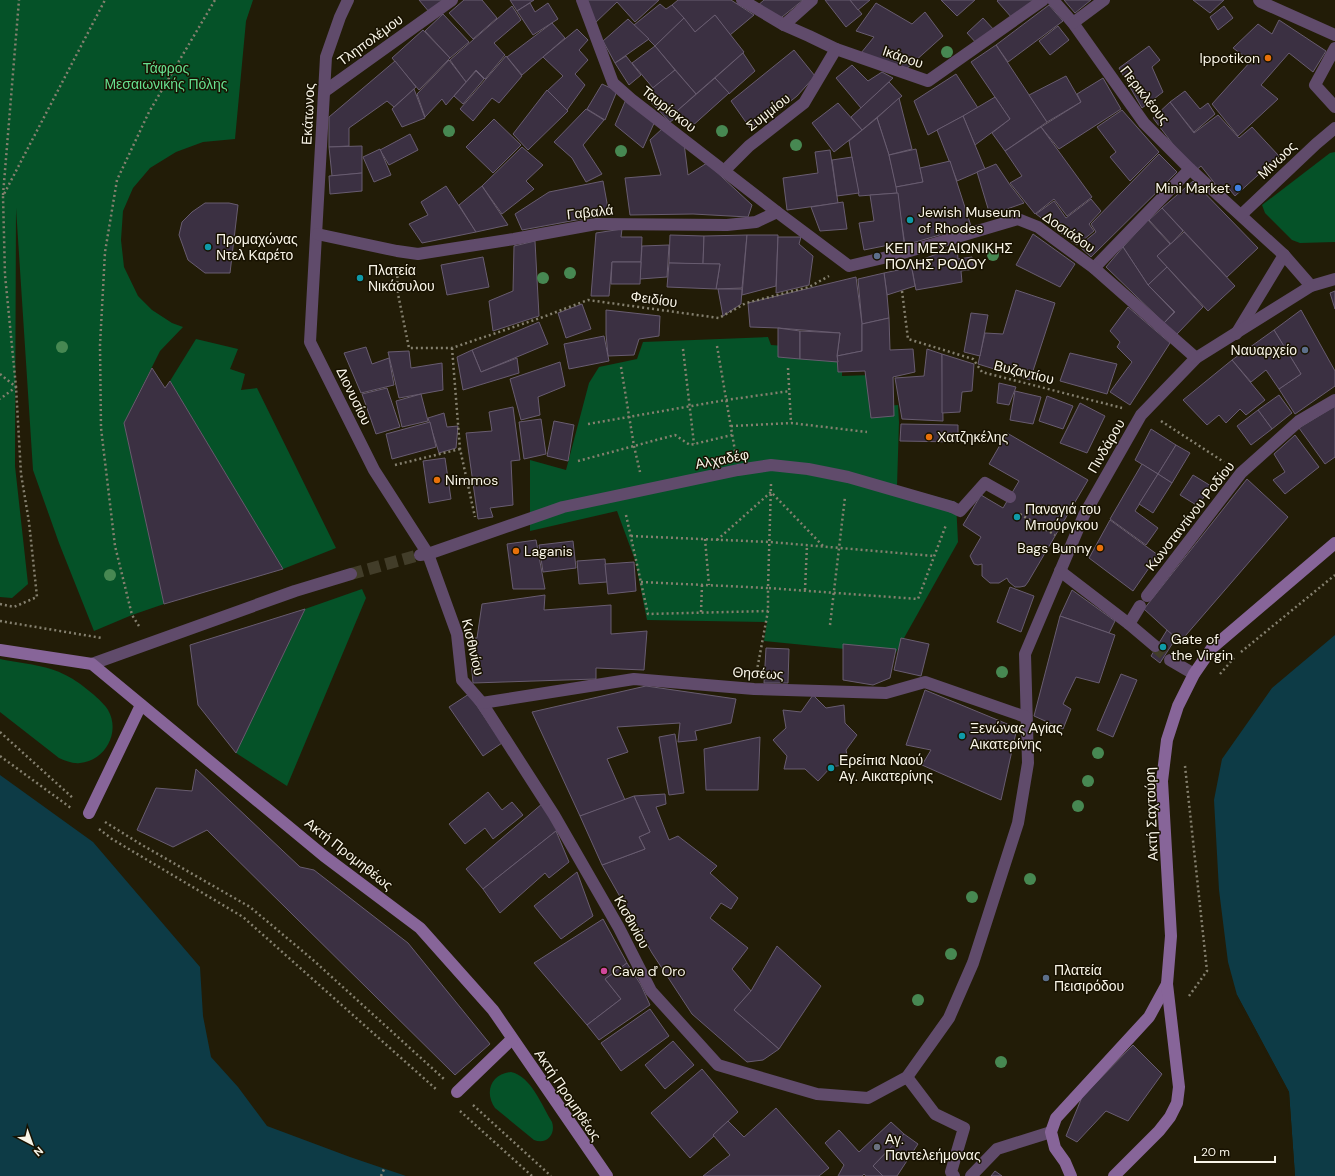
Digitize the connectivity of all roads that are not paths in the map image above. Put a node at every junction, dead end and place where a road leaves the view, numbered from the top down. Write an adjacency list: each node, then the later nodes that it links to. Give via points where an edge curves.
1 (348, 0): 15 (street, Εκάτωνος, via 326,57)
2 (452, 0): 15 (street, Τληπολέμου)
3 (582, 0): 19 (street, Ταυρίσκου, via 613,84)
4 (742, 0): 11 (street, Ικάρου)
5 (812, 0): 11 (street)
6 (1043, 0): 14 (street, Ικάρου, via 928,81)
7 (1053, 0): 10 (street, Περικλέους)
8 (1104, 0): 10 (street)
9 (1259, 0): 12 (street)
10 (1073, 23): 18 (street, Περικλέους, via 1144,123)
11 (784, 25): 14 (street, Ικάρου)
12 (1335, 35)
13 (1335, 48): 16 (street, via 1314,85)
14 (836, 50): 19 (street, Συμμίου, via 804,103 749,146)
15 (325, 91): 22 (street, Εκάτωνος)
16 (1335, 107)
17 (1335, 128): 21 (street, Μίνωος)
18 (1190, 169): 21 (street, Περικλέους); 24 (street)
19 (724, 171): 20 (street, Ταυρίσκου)
20 (777, 212): 22 (street, Γαβαλά, via 756,222 727,225 596,224 418,254); 24 (street, Δοσιάδου, via 849,266 896,255 1018,218 1038,227)
21 (1241, 215): 23 (street, Περικλέους)
22 (317, 234): 32 (street, Διονυσίου, via 310,342 374,470)
23 (1284, 255): 26 (street); 27 (street)
24 (1094, 268): 28 (street, Δοσιάδου)
25 (1335, 279): 26 (street, Πινδάρου)
26 (1311, 286): 27 (street, Πινδάρου)
27 (1235, 335): 28 (street, Πινδάρου)
28 (1196, 358): 33 (street, Πινδάρου, via 1141,415 1084,516)
29 (1335, 400): 35 (street, Κωνσταντίνου Ροδίου, via 1299,421 1241,473)
30 (1010, 497): 32 (street, Αλχαδέφ, via 985,482 960,511 848,477 771,465 563,507)
31 (1335, 543): 42 (main road, Ακτή Σαχτούρη, via 1212,648)
32 (423, 555): 43 (street, Κισθινίου, via 457,634 462,680)
33 (1060, 571): 37 (street); 45 (street, Πινδάρου, via 1025,654)
34 (352, 574): 41 (street, via 295,591)
35 (1147, 596)
36 (1140, 606): 37 (street)
37 (1129, 624): 38 (street)
38 (1155, 646)
39 (0, 650): 41 (main road)
40 (1170, 660): 42 (street)
41 (92, 664): 44 (main road, Ακτή Προμηθέως)
42 (1194, 674): 47 (main road, Ακτή Σαχτούρη, via 1178,706 1167,740 1162,781 1171,936)
43 (482, 703): 45 (street, Θησέως, via 634,679 754,689 886,693 925,682); 49 (street, Κισθινίου, via 554,815 619,928 651,991 718,1065 817,1094 868,1098)
44 (141, 705): 46 (main road); 48 (main road, Ακτή Προμηθέως, via 324,856 420,928 493,1010)
45 (1026, 717): 49 (street, Πινδάρου, via 1028,763 1018,823 973,963 949,1018)
46 (89, 813)
47 (1167, 984): 51 (main road, Ακτή Σαχτούρη, via 1149,1017 1056,1118); 56 (main road, Ακτή Σαχτούρη, via 1179,1087 1177,1103 1159,1131)
48 (512, 1039): 50 (main road); 52 (main road, Ακτή Προμηθέως)
49 (907, 1077): 53 (street, via 935,1114 964,1128 951,1172)
50 (457, 1092)
51 (1050, 1132): 54 (street, via 997,1149); 55 (main road, via 1055,1148)
52 (606, 1176)
53 (954, 1176)
54 (971, 1176)
55 (1071, 1176)
56 (1114, 1176)

